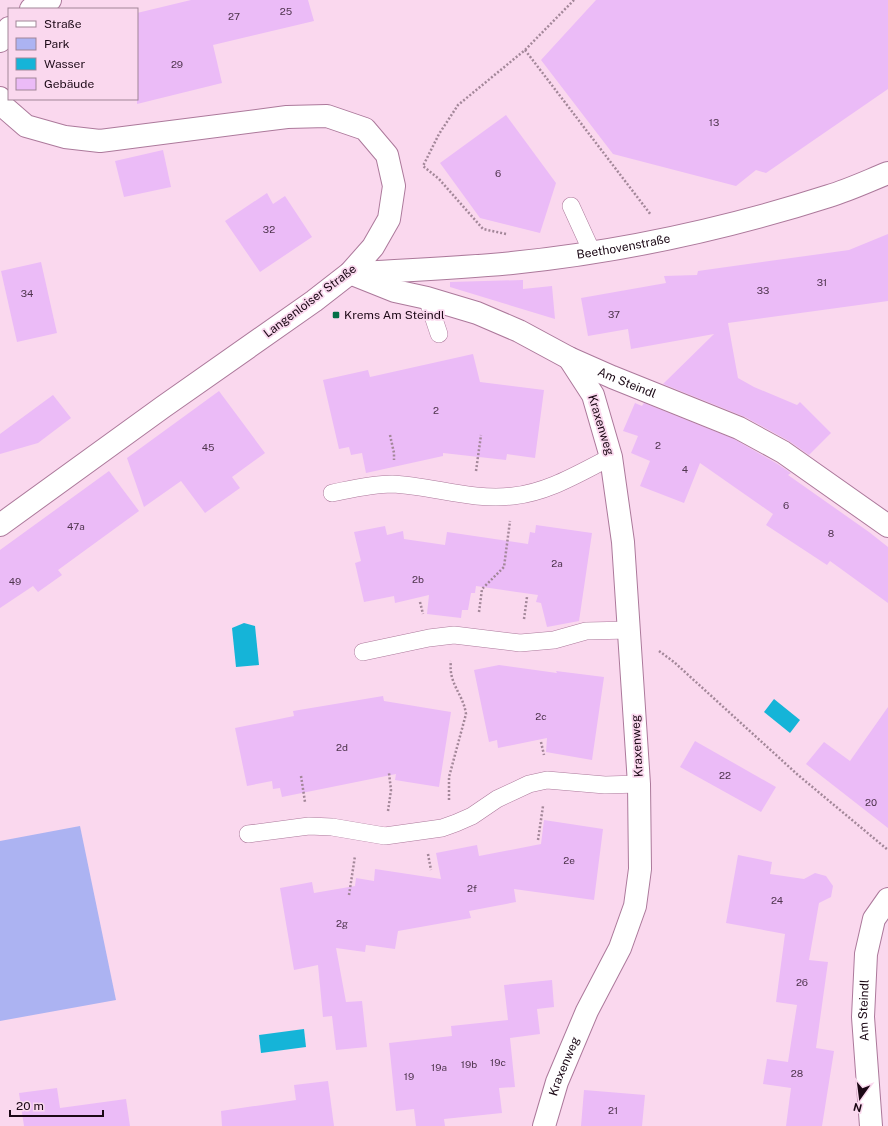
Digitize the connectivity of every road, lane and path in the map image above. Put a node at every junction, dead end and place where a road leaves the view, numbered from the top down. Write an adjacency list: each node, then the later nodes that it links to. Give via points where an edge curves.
1 (50, 0): 3 (street)
2 (574, 0): 6 (path)
3 (33, 8)
4 (8, 29): 5 (street)
5 (0, 41)
6 (525, 50): 10 (path); 11 (path, via 458,105 439,134 423,166 439,179 483,229)
7 (0, 98): 13 (street, Langenloiser Straße, via 3,106 26,126 65,137 100,141 286,117 328,116 366,129 388,155 394,186 388,219 373,248)
8 (888, 173): 12 (street, Beethovenstraße, via 830,196 736,223)
9 (571, 206): 12 (lane)
10 (644, 206)
11 (503, 234)
12 (592, 252): 13 (street, Beethovenstraße, via 512,263)
13 (350, 273): 14 (street, Am Steindl, via 395,291); 22 (street, Langenloiser Straße)
14 (427, 298): 15 (lane); 16 (street, Am Steindl, via 477,313 519,331)
15 (439, 334)
16 (570, 358): 18 (street, Kraxenweg, via 593,395); 23 (street, Am Steindl, via 612,378 739,428 783,452)
17 (481, 435): 20 (path)
18 (611, 458): 21 (lane, via 547,489); 24 (street, Kraxenweg, via 623,542)
19 (332, 493): 20 (lane, via 371,485 393,484)
20 (472, 496): 21 (lane)
21 (514, 496): 26 (path, via 504,567 482,589)
22 (0, 525)
23 (888, 526)
24 (630, 630): 26 (lane, via 586,631 554,640 520,643); 29 (street, Kraxenweg); 34 (path, via 674,662 798,775)
25 (454, 635): 26 (lane); 27 (lane); 30 (path, via 450,671 453,685 465,706 466,714 449,777 450,802)
26 (476, 637)
27 (363, 652)
28 (389, 773): 33 (path, via 391,790)
29 (639, 784): 30 (lane, via 605,785 547,780 516,790); 37 (street, Kraxenweg, via 640,870 635,906 620,948 587,1011 557,1082)
30 (456, 823): 33 (lane, via 442,828)
31 (359, 831): 32 (lane, via 309,826); 33 (lane); 35 (path)
32 (248, 834)
33 (385, 836)
34 (888, 850)
35 (349, 895)
36 (888, 899): 38 (street, Am Steindl, via 874,919 866,954 863,1018)
37 (544, 1126)
38 (871, 1126)

